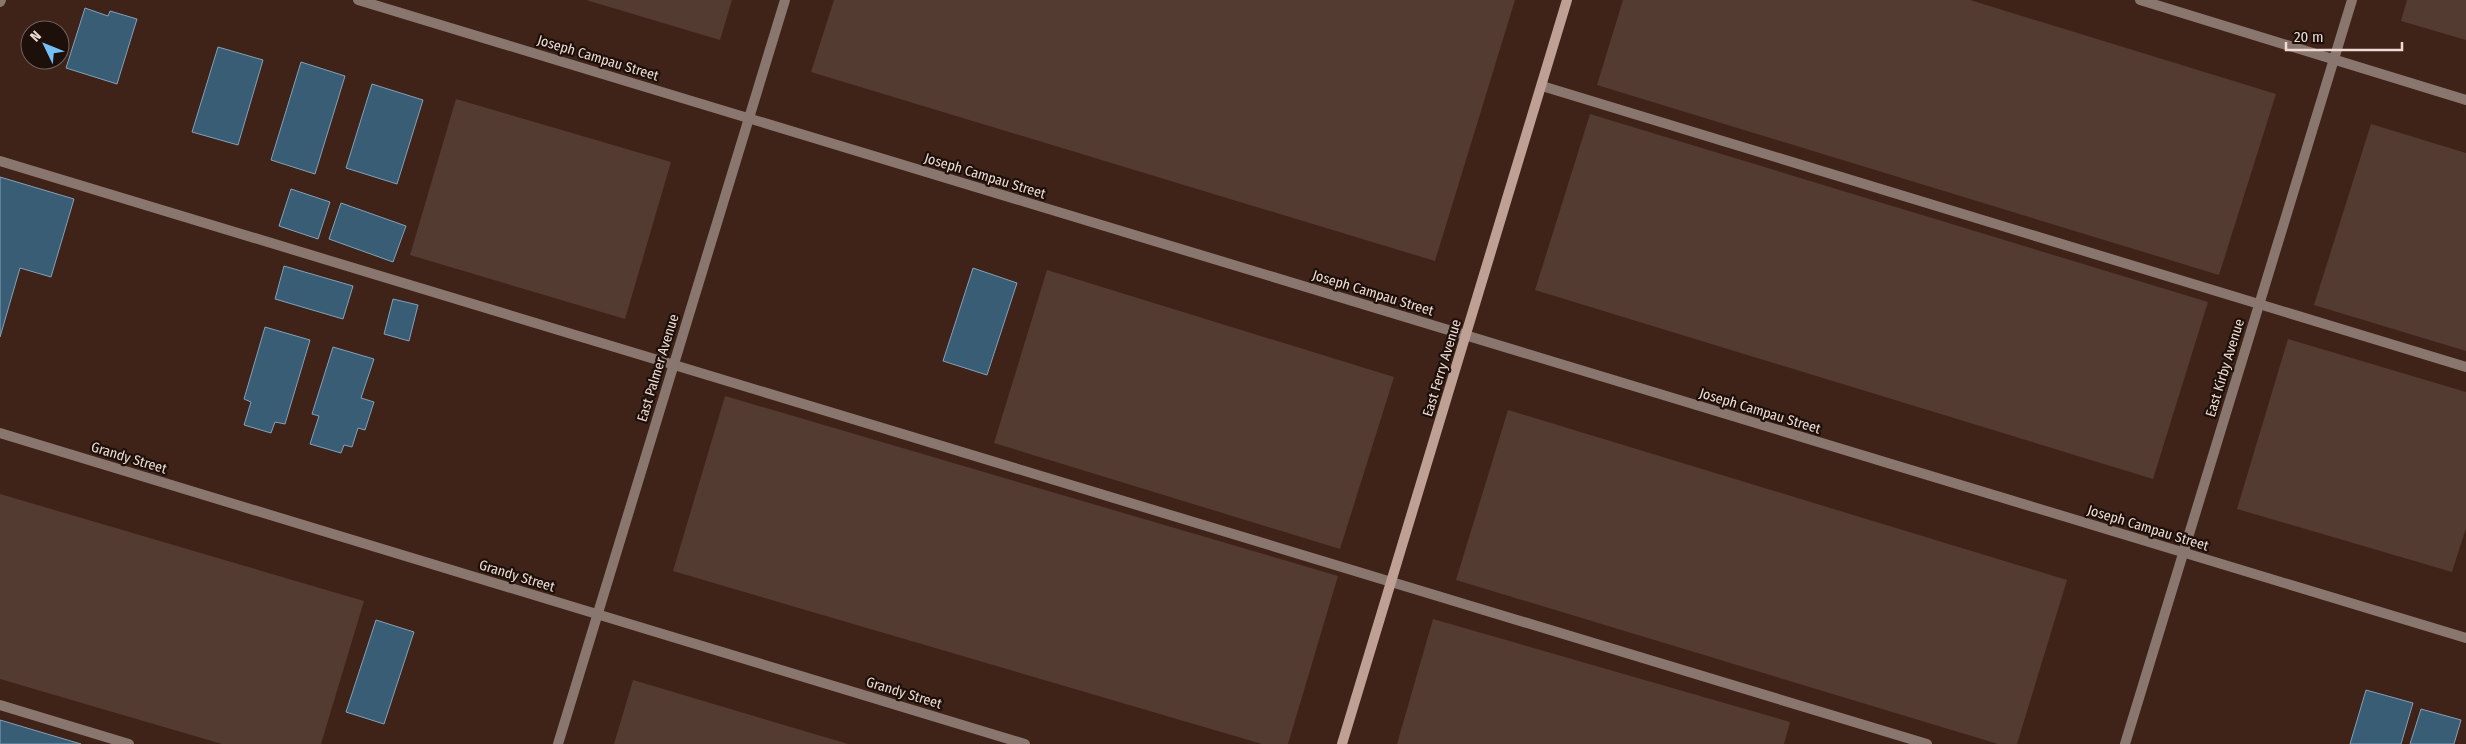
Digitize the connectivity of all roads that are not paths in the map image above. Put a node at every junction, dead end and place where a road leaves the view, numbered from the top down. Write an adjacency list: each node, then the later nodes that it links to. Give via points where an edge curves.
1 (358, 0): 9 (street, Joseph Campau Street)
2 (785, 0): 9 (street, East Palmer Avenue)
3 (1567, 0): 7 (street, East Ferry Avenue)
4 (2140, 0): 6 (street)
5 (2352, 0): 6 (street, East Kirby Avenue)
6 (2334, 59): 8 (street); 11 (street, East Kirby Avenue)
7 (1542, 86): 11 (street); 12 (street, East Ferry Avenue)
8 (2466, 100)
9 (749, 118): 12 (street, Joseph Campau Street); 13 (street, East Palmer Avenue)
10 (0, 161): 13 (street)
11 (2259, 304): 14 (street); 16 (street, East Kirby Avenue)
12 (1466, 336): 16 (street, Joseph Campau Street); 17 (street, East Ferry Avenue)
13 (674, 365): 17 (street); 18 (street, East Palmer Avenue)
14 (2466, 366)
15 (0, 433): 18 (street, Grandy Street)
16 (2183, 553): 19 (street, Joseph Campau Street); 26 (street, East Kirby Avenue)
17 (1391, 582): 24 (street, East Ferry Avenue); 25 (street)
18 (598, 614): 22 (street, East Palmer Avenue); 23 (street, Grandy Street)
19 (2466, 638)
20 (0, 705): 21 (street)
21 (129, 744)
22 (558, 744)
23 (1025, 744)
24 (1342, 744)
25 (1927, 744)
26 (2125, 744)

